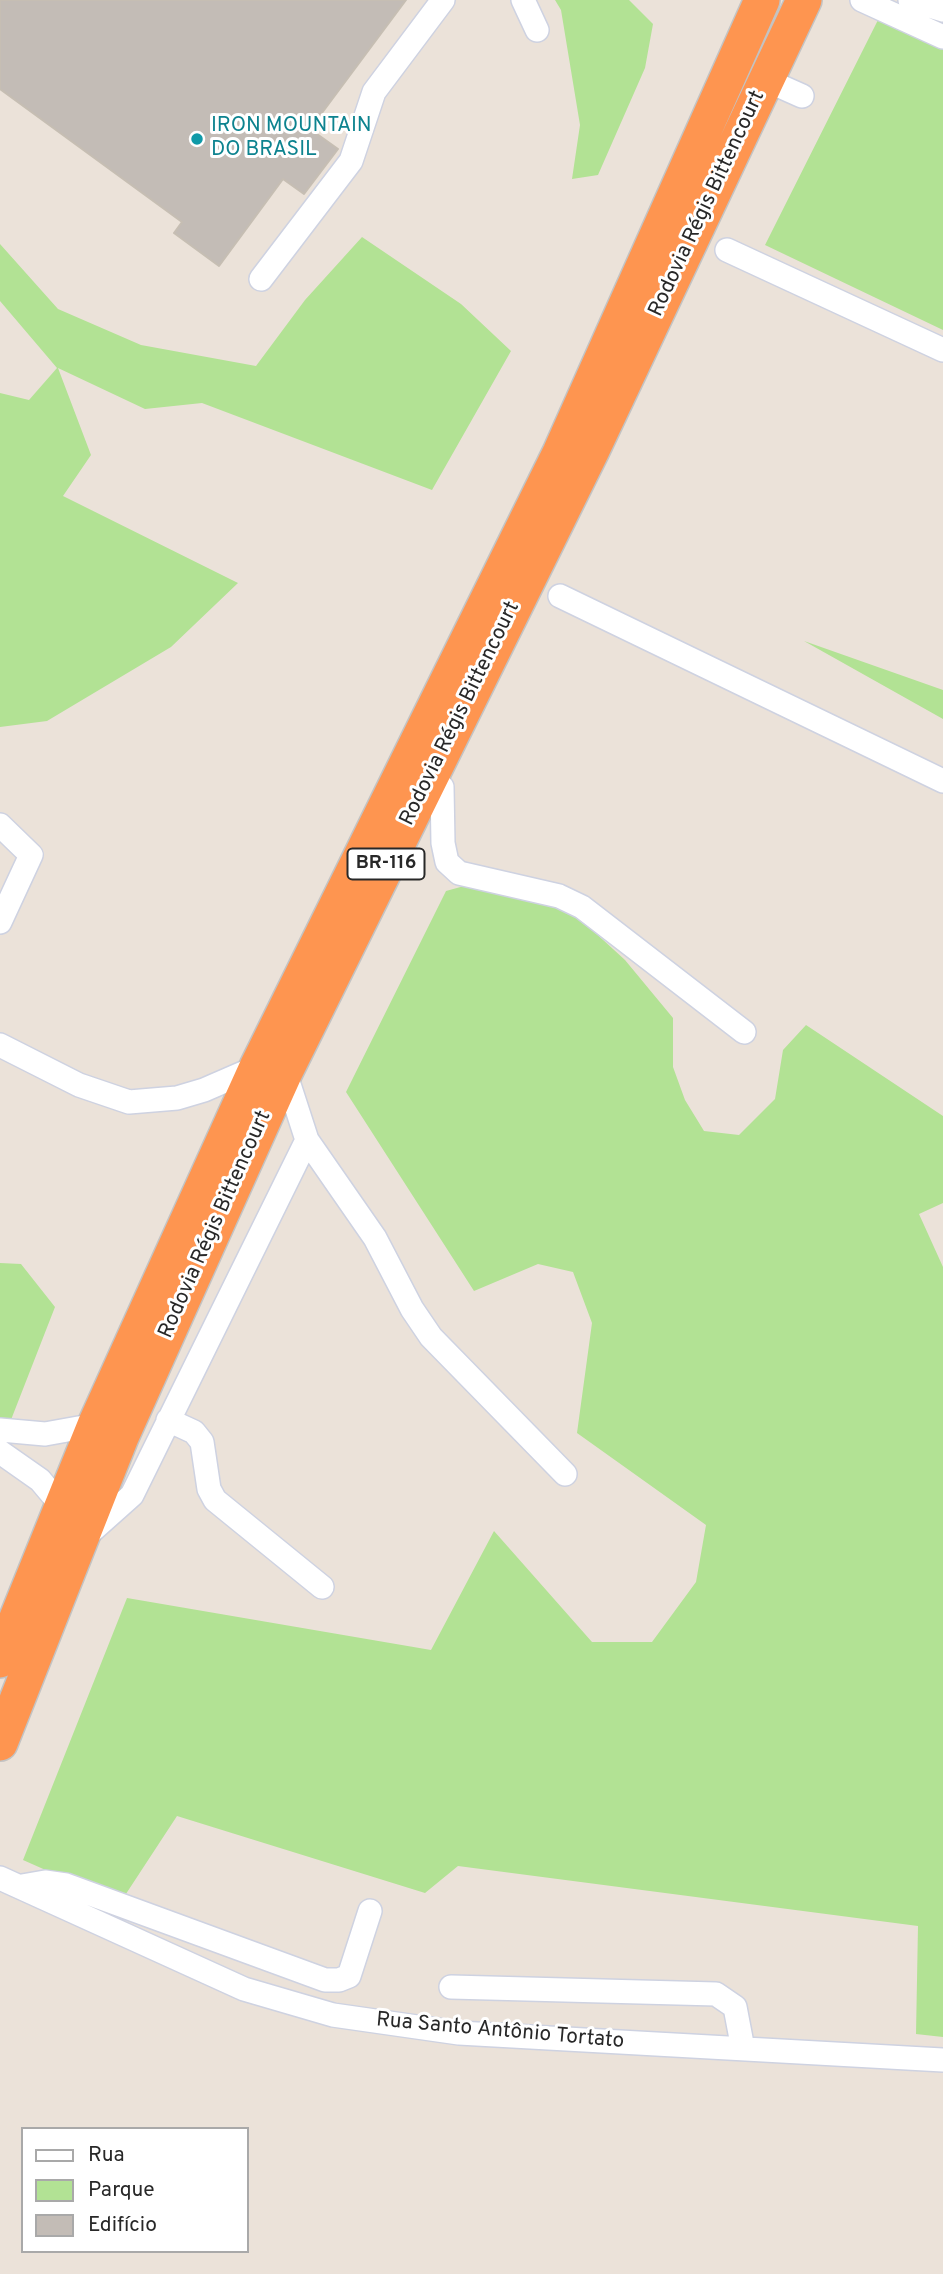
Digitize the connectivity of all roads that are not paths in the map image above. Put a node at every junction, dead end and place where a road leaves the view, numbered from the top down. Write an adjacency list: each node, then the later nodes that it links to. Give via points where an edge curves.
1 (443, 0): 13 (street, via 374,92 351,161)
2 (502, 0): 8 (street)
3 (762, 0): 22 (highway, Rodovia Régis Bittencourt / BR-116, via 560,453)
4 (804, 0): 10 (highway, Rodovia Régis Bittencourt / BR-116)
5 (862, 0): 9 (street)
6 (910, 0): 7 (street)
7 (943, 10)
8 (530, 14)
9 (943, 37)
10 (766, 80): 11 (street); 22 (highway, Rodovia Régis Bittencourt / BR-116, via 592,450)
11 (802, 96)
12 (727, 250): 14 (street)
13 (261, 279)
14 (943, 350)
15 (560, 596): 16 (street)
16 (943, 780)
17 (442, 788): 20 (street, via 443,843 447,862 458,873 559,896 582,907)
18 (0, 825): 19 (street, via 31,855)
19 (0, 922)
20 (744, 1032)
21 (0, 1045): 22 (street, via 79,1085 129,1102 186,1096)
22 (271, 1070): 23 (street); 25 (highway, Rodovia Régis Bittencourt / BR-116); 30 (highway, Rodovia Régis Bittencourt / BR-116)
23 (307, 1140): 24 (street); 28 (street, via 375,1238 431,1337)
24 (168, 1420): 30 (street, via 132,1494); 31 (street, via 194,1432 202,1442 215,1500)
25 (95, 1425): 26 (street, via 46,1434); 29 (highway, Rodovia Régis Bittencourt / BR-116)
26 (0, 1430)
27 (0, 1452): 29 (street, via 40,1480)
28 (565, 1474)
29 (61, 1505): 32 (highway, Rodovia Régis Bittencourt / BR-116)
30 (76, 1546): 33 (highway, Rodovia Régis Bittencourt / BR-116)
31 (322, 1587)
32 (0, 1660)
33 (0, 1743)
34 (9, 1882): 35 (street, via 66,1885 325,1980 349,1976); 37 (street, Rua Santo Antônio Tortato, via 244,1989 333,2014 459,2033)
35 (370, 1911)
36 (451, 1987): 37 (street, via 716,1994 735,2007)
37 (743, 2049): 38 (street, Rua Santo Antônio Tortato)
38 (943, 2060)

